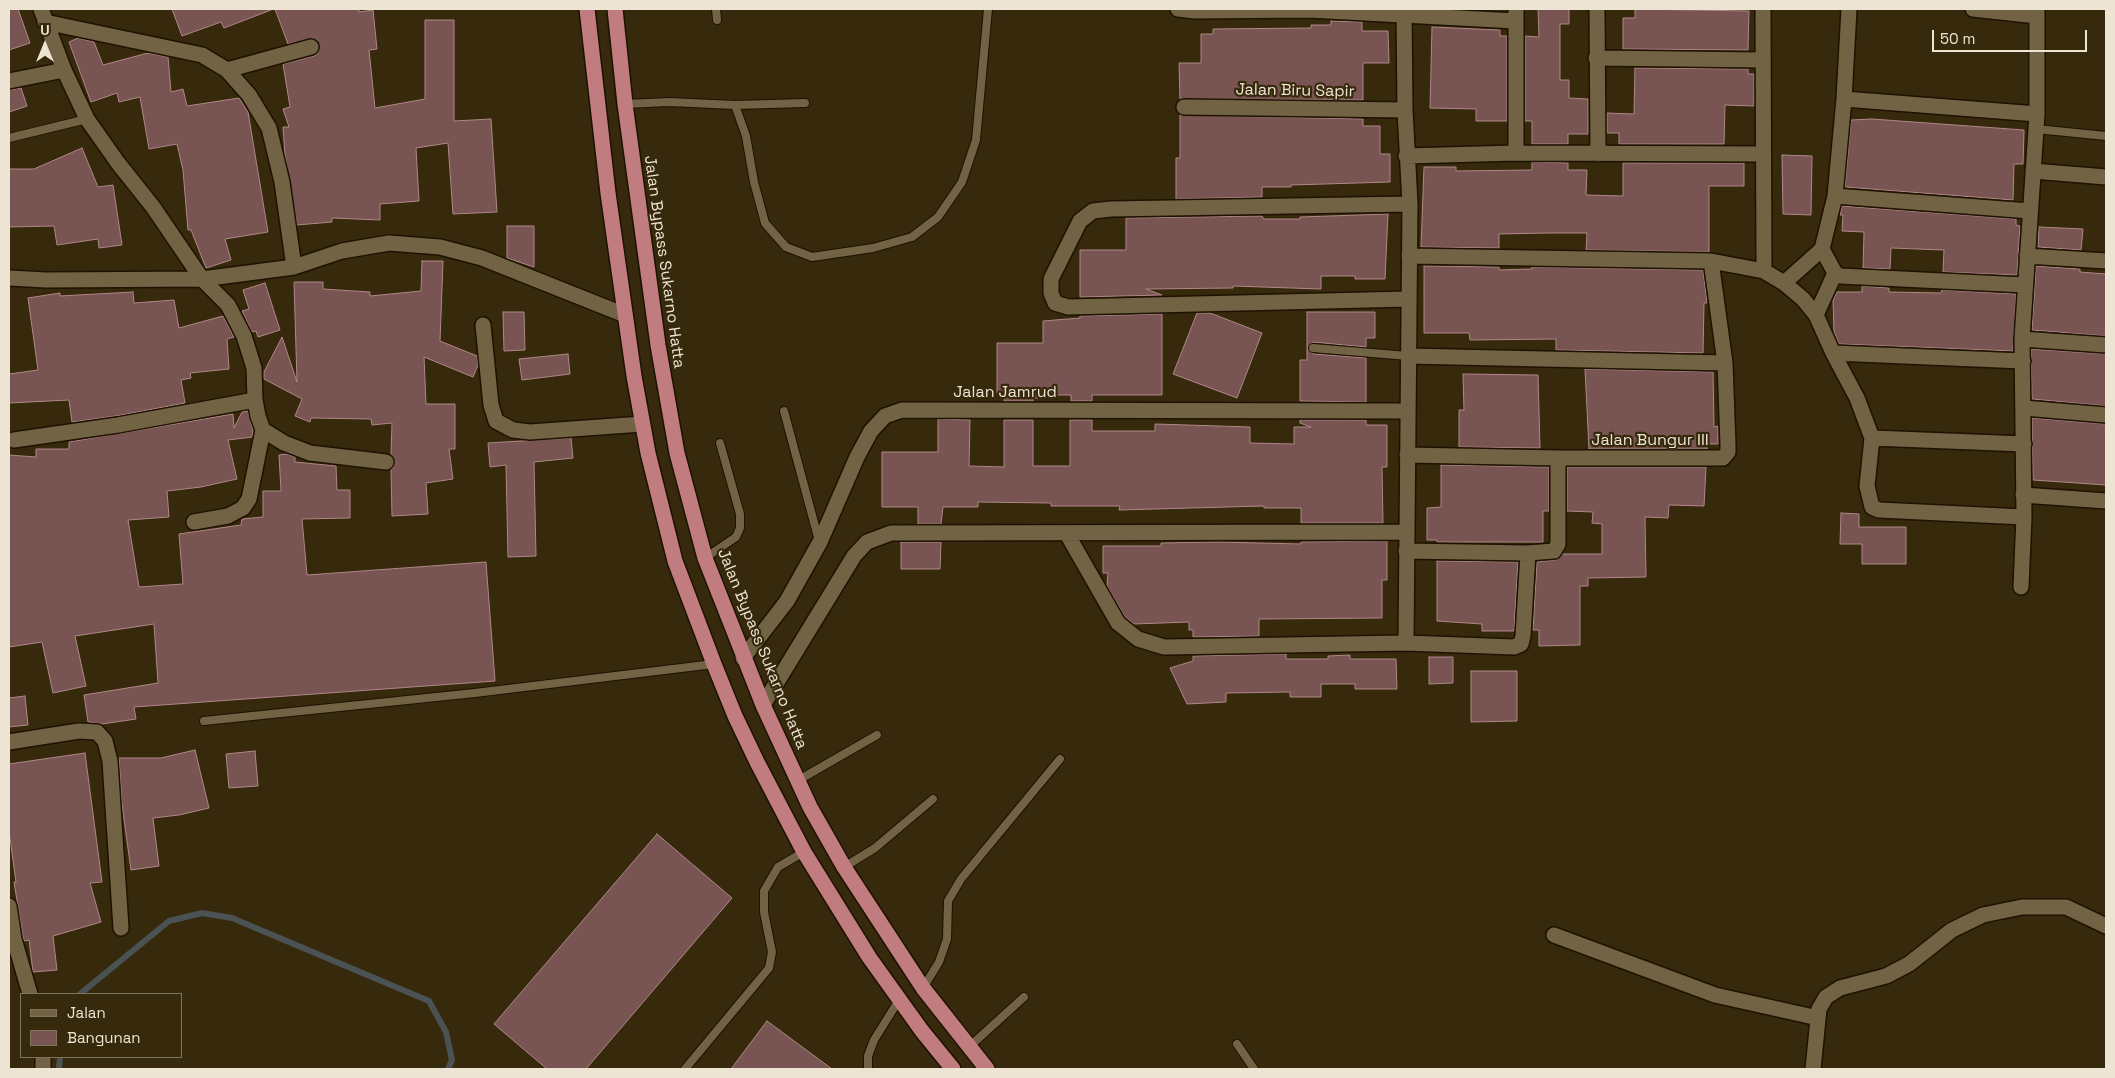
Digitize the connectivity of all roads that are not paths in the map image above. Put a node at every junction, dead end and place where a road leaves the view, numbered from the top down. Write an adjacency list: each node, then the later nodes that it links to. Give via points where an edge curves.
1 (587, 9): 54 (highway)
2 (615, 9): 24 (highway, Jalan Bypass Sukarno Hatta)
3 (716, 9): 15 (lane)
4 (988, 9): 25 (lane, via 976,140 962,182 938,217 912,237 873,248 812,258 786,246 765,223)
5 (1178, 9): 10 (street)
6 (1597, 9): 17 (street)
7 (1762, 9): 18 (street)
8 (1849, 9): 22 (street)
9 (1972, 9): 12 (street)
10 (1309, 10): 11 (street)
11 (1404, 12): 14 (street); 27 (street)
12 (2037, 12): 29 (street)
13 (43, 15): 19 (street); 20 (street, via 202,55)
14 (1516, 15): 32 (street)
15 (717, 20)
16 (311, 47): 20 (street)
17 (1596, 58): 18 (street); 33 (street)
18 (1763, 60): 34 (street)
19 (64, 70): 21 (street); 28 (street)
20 (227, 70): 46 (street, via 249,95 269,128 282,182)
21 (9, 81)
22 (1844, 99): 29 (street); 38 (street)
23 (805, 103): 25 (lane)
24 (625, 104): 25 (lane); 87 (highway, Jalan Bypass Sukarno Hatta, via 666,391 679,461)
25 (736, 105)
26 (1184, 107): 27 (street, Jalan Biru Sapir)
27 (1405, 110): 35 (street)
28 (87, 119): 31 (lane); 50 (street)
29 (2036, 122): 30 (lane); 36 (street)
30 (2106, 136)
31 (9, 138)
32 (1516, 153): 33 (street); 35 (street)
33 (1598, 154): 34 (street)
34 (1763, 154): 47 (street)
35 (1406, 156): 39 (street)
36 (2033, 171): 37 (street); 40 (street)
37 (2104, 180)
38 (1835, 196): 40 (street); 41 (street)
39 (1410, 204): 42 (street); 53 (street, via 1111,208 1093,211 1080,221 1051,279 1055,303 1068,307)
40 (2030, 211): 43 (street)
41 (1822, 249): 48 (street); 51 (street)
42 (1408, 256): 44 (street); 53 (street)
43 (2027, 256): 45 (street); 52 (street)
44 (1711, 261): 47 (street); 63 (street, Jalan Bungur III)
45 (2106, 262)
46 (294, 267): 50 (street); 54 (street, via 342,251 389,244 440,247 482,258)
47 (1764, 271): 51 (street)
48 (1835, 273): 52 (street, via 1840,276); 55 (street)
49 (9, 278): 50 (street)
50 (202, 279): 64 (street, via 228,305 244,336 254,368)
51 (1784, 283): 55 (street)
52 (2025, 285): 57 (street)
53 (1408, 298): 61 (street)
54 (625, 315): 69 (highway)
55 (1816, 315): 60 (street)
56 (483, 324): 69 (street, via 491,405 496,421 513,430 530,432)
57 (2022, 339): 58 (street); 62 (street)
58 (2106, 345)
59 (1313, 348): 61 (lane)
60 (1833, 353): 62 (street); 71 (street, via 1857,398)
61 (1408, 356): 63 (street); 67 (street)
62 (2023, 361): 65 (street)
63 (1725, 363): 76 (street, Jalan Bungur III, via 1728,452 1723,458)
64 (255, 400): 70 (street); 72 (street)
65 (2024, 408): 68 (street); 74 (street)
66 (784, 411): 84 (lane)
67 (1408, 411): 75 (street); 84 (street, Jalan Jamrud, via 902,410 885,416 870,431)
68 (2106, 415)
69 (642, 424): 91 (highway, via 676,561)
70 (263, 430): 77 (street, via 310,453); 81 (street, via 249,499 244,508 228,516)
71 (1872, 438): 74 (street); 80 (street, via 1867,486 1872,507 1879,510)
72 (14, 440)
73 (720, 443): 87 (lane, via 740,514 740,528 736,537)
74 (2024, 444): 78 (street)
75 (1407, 455): 76 (street, Jalan Bungur III); 82 (street)
76 (1558, 458): 86 (street, via 1558,544 1554,551)
77 (386, 462)
78 (2023, 495): 79 (street); 80 (street)
79 (2106, 501)
80 (2024, 517): 88 (street)
81 (194, 522)
82 (1406, 532): 83 (street); 85 (street)
83 (1067, 534): 89 (street, via 1118,622 1138,639 1147,642 1164,647); 92 (street, via 917,531 892,533 867,542 854,556)
84 (820, 542): 90 (street, Jalan Jamrud, via 787,601)
85 (1406, 551): 86 (street); 89 (street)
86 (1528, 553): 89 (street, via 1521,644 1514,647)
87 (705, 558): 90 (highway, Jalan Bypass Sukarno Hatta)
88 (2020, 587)
89 (1406, 643)
90 (743, 658): 92 (highway, Jalan Bypass Sukarno Hatta)
91 (714, 664): 93 (lane); 99 (highway, via 757,762)
92 (762, 705): 97 (highway, Jalan Bypass Sukarno Hatta)
93 (204, 721)
94 (877, 735): 97 (lane)
95 (9, 742): 103 (street, via 79,731 97,732 105,741 110,761)
96 (1060, 759): 105 (lane, via 961,879 948,901 947,939 940,962)
97 (797, 780): 100 (highway, Jalan Bypass Sukarno Hatta)
98 (933, 799): 100 (lane, via 875,848)
99 (804, 852): 108 (highway); 112 (lane, via 778,868 764,891 764,912 772,952 769,968)
100 (844, 867): 105 (highway, Jalan Bypass Sukarno Hatta)
101 (9, 906): 106 (street, via 14,939)
102 (2106, 926): 109 (street, via 2066,907 2022,907 1983,915 1952,930 1894,972 1840,988 1826,998)
103 (121, 928)
104 (1554, 934): 109 (street, via 1715,995)
105 (923, 988): 111 (highway, Jalan Bypass Sukarno Hatta)
106 (30, 993)
107 (1024, 998): 111 (lane)
108 (899, 1000): 113 (lane, via 874,1040 868,1056); 114 (highway)
109 (1818, 1018): 117 (street)
110 (1237, 1044): 116 (lane)
111 (969, 1047): 115 (highway, Jalan Bypass Sukarno Hatta)
112 (685, 1069)
113 (868, 1069)
114 (952, 1069)
115 (988, 1069)
116 (1254, 1069)
117 (1813, 1069)

